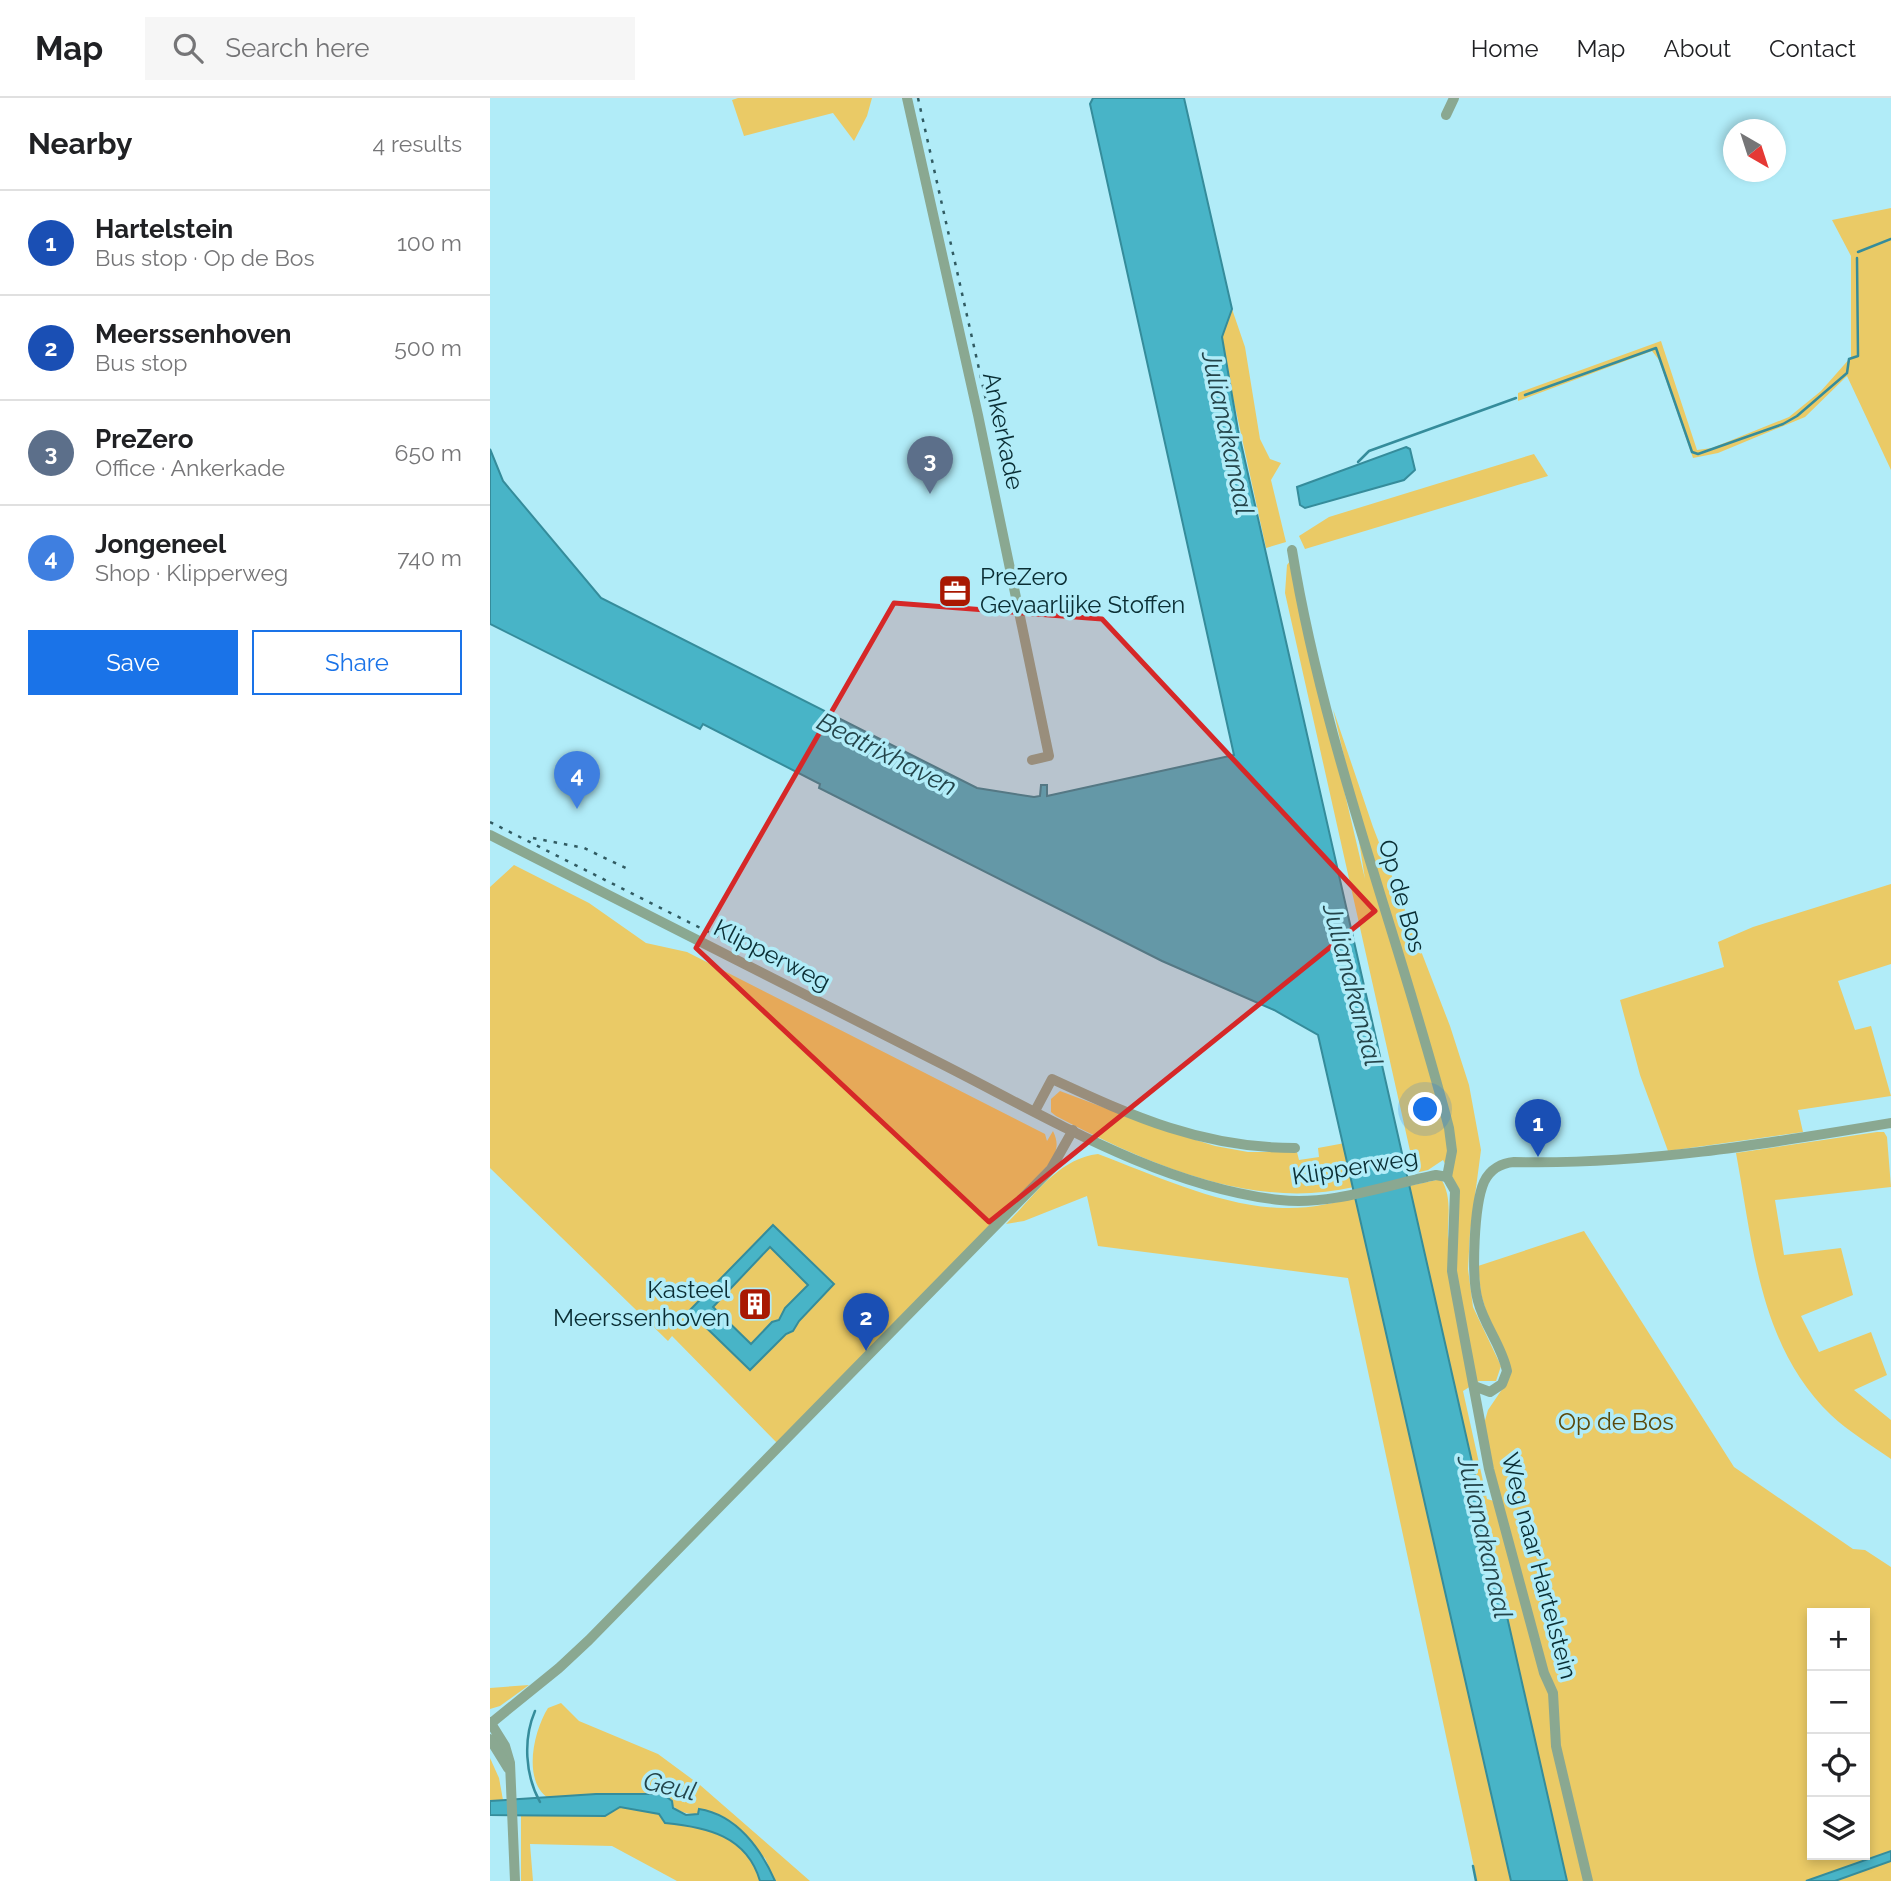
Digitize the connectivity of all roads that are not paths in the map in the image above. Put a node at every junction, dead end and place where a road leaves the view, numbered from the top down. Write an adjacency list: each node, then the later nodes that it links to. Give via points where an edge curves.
1 (907, 98): 5 (street, Ankerkade, via 1049,755)
2 (1454, 98): 3 (street)
3 (1446, 114)
4 (1292, 550): 11 (street, Op de Bos, via 1325,698 1449,1128 1452,1151)
5 (1032, 760)
6 (490, 835): 7 (street, Klipperweg)
7 (1035, 1111): 9 (street, Klipperweg); 10 (street, Klipperweg, via 1052,1079 1125,1113 1215,1142)
8 (1891, 1124): 12 (street, via 1697,1154 1514,1162 1497,1167 1486,1178 1480,1195 1475,1286 1507,1371 1502,1384 1490,1392)
9 (1073, 1130): 11 (street, Klipperweg, via 1164,1170 1244,1193 1292,1201 1436,1175); 13 (street, via 1051,1169 589,1640)
10 (1295, 1148)
11 (1447, 1177): 12 (street, Op de Bos, via 1455,1191 1452,1271)
12 (1474, 1386): 17 (street, Weg naar Hartelstein, via 1499,1513 1553,1693 1556,1746)
13 (490, 1723): 15 (street, via 508,1753)
14 (490, 1739): 15 (street)
15 (511, 1774): 16 (street)
16 (515, 1881)
17 (1588, 1881)

